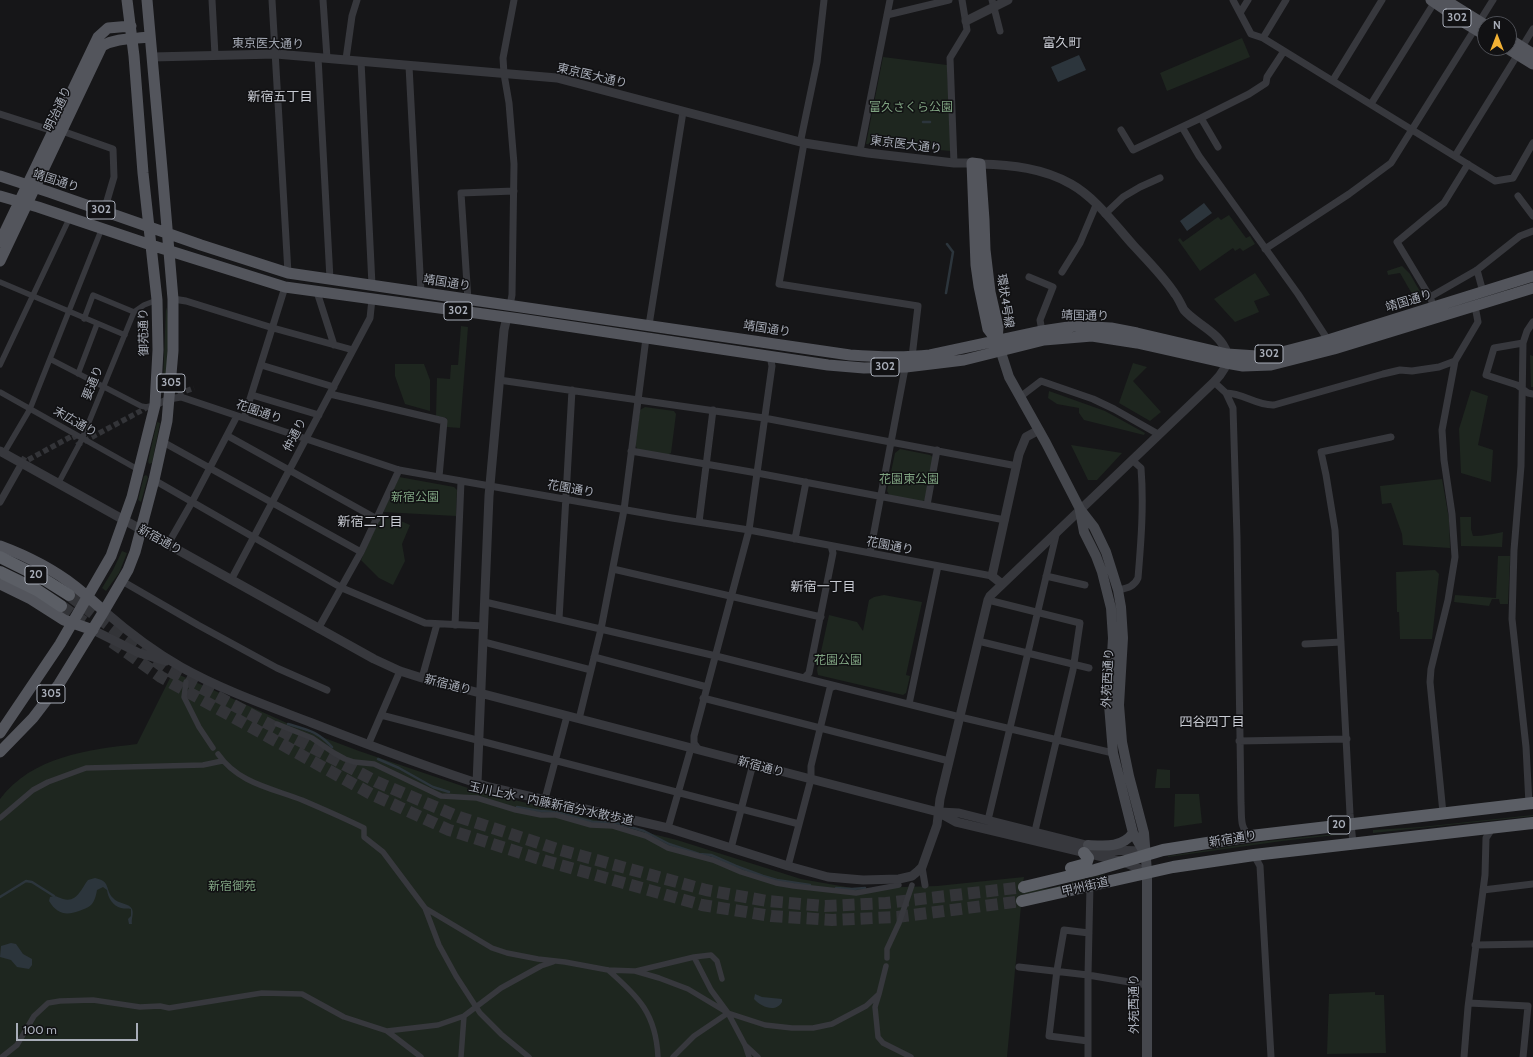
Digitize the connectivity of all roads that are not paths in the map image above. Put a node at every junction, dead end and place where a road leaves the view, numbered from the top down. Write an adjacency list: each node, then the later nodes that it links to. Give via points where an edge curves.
1 (127, 0): 27 (main road, 305)
2 (147, 0): 31 (main road, 305)
3 (212, 0): 40 (street)
4 (272, 0): 38 (street)
5 (323, 0): 42 (street)
6 (356, 0): 43 (street)
7 (514, 0): 47 (street, via 503,58)
8 (824, 0): 59 (street, via 817,62 801,139)
9 (890, 0): 22 (street)
10 (949, 0): 22 (street)
11 (962, 0): 24 (street)
12 (1008, 0): 20 (street)
13 (1233, 0): 21 (street)
14 (1248, 0): 21 (street)
15 (1286, 0): 32 (street)
16 (1382, 0): 48 (street)
17 (1445, 0): 25 (main road, 302)
18 (1493, 0): 23 (street)
19 (1432, 1): 26 (main road, 302); 49 (street)
20 (992, 4): 24 (street); 30 (street)
21 (1240, 13): 32 (street, via 1251,34)
22 (887, 15): 62 (street)
23 (1485, 16)
24 (966, 21): 64 (street, via 968,30 950,58)
25 (1477, 23)
26 (1477, 24)
27 (131, 26): 33 (main road, 御苑通り / 305); 58 (main road, 明治通り, via 108,28 98,37)
28 (1533, 29): 37 (street)
29 (1477, 30): 57 (street)
30 (1000, 31)
31 (149, 37): 33 (main road, 明治通り); 41 (main road, 305)
32 (1263, 38): 35 (street)
33 (132, 39): 51 (main road, 御苑通り / 305); 58 (main road, 明治通り, via 110,42 102,46)
34 (1517, 48): 37 (main road)
35 (1284, 50): 48 (street); 54 (street, via 1266,83)
36 (1517, 50): 37 (main road)
37 (1520, 51): 39 (main road); 45 (main road); 63 (street)
38 (276, 54): 40 (street, 東京医大通り); 42 (street, 東京医大通り); 90 (street)
39 (1533, 54)
40 (215, 55): 41 (street, 東京医大通り)
41 (152, 57): 50 (main road, 305)
42 (322, 57): 43 (street, 東京医大通り); 93 (street)
43 (346, 59): 44 (street, 東京医大通り)
44 (361, 61): 46 (street, 東京医大通り); 95 (street)
45 (1533, 64)
46 (409, 66): 47 (street, 東京医大通り); 99 (street)
47 (504, 74): 52 (street, 東京医大通り, via 564,80); 70 (street, via 509,102)
48 (1333, 80): 49 (street)
49 (1371, 104): 57 (street)
50 (156, 108): 51 (main road); 82 (main road, 305)
51 (138, 110): 79 (main road, 御苑通り / 305)
52 (683, 112): 59 (street, 東京医大通り); 115 (street)
53 (0, 114): 58 (street)
54 (1201, 118): 55 (street); 61 (street)
55 (1182, 127): 56 (street, via 1133,150); 85 (street, via 1199,156)
56 (1120, 130)
57 (1412, 130): 63 (street); 85 (street, via 1391,163 1349,194)
58 (58, 131): 69 (main road, 明治通り); 75 (street, via 113,149 114,177)
59 (804, 143): 62 (street, 東京医大通り); 129 (street, via 779,284 918,306)
60 (1533, 143): 66 (street, via 1513,178 1495,180)
61 (1218, 147)
62 (860, 151): 64 (street, 東京医大通り)
63 (1455, 156): 66 (street)
64 (954, 163): 65 (street, 東京医大通り)
65 (976, 163): 74 (street, 東京医大通り, via 1003,164 1040,171 1071,184); 124 (main road, 環状4号線, via 976,265 988,329)
66 (1468, 164): 106 (street, via 1444,203 1397,242)
67 (0, 176): 69 (main road, 靖国通り)
68 (1160, 178): 76 (street, via 1123,198)
69 (31, 186): 73 (main road, 明治通り); 75 (main road, 靖国通り / 302)
70 (514, 191): 105 (street, via 461,193); 107 (street)
71 (0, 196): 73 (main road, 靖国通り)
72 (1518, 196): 77 (street)
73 (24, 203): 78 (main road, 靖国通り / 302); 83 (main road, 明治通り); 87 (main road, 明治通り)
74 (1096, 205): 76 (street, 東京医大通り); 89 (street, via 1080,243)
75 (104, 211): 79 (main road, 靖国通り / 302)
76 (1106, 214): 127 (street, 東京医大通り, via 1175,294 1184,310 1218,339)
77 (1533, 216)
78 (70, 218): 80 (main road, 靖国通り / 302); 101 (street)
79 (149, 227): 82 (main road, 靖国通り / 302); 84 (main road, 御苑通り / 305)
80 (102, 228): 84 (main road, 靖国通り / 302); 109 (street)
81 (1533, 230): 88 (street, via 1520,236)
82 (167, 233): 86 (main road, 305); 90 (main road, 靖国通り / 302)
83 (0, 242)
84 (151, 245): 86 (main road, 靖国通り / 302); 104 (main road, 御苑通り / 305)
85 (1265, 248): 120 (street)
86 (169, 250): 96 (main road, 靖国通り / 302); 102 (main road, 305)
87 (0, 261)
88 (1477, 270): 100 (street); 106 (street)
89 (1062, 272)
90 (288, 273): 93 (main road, 靖国通り / 302)
91 (1533, 276): 100 (main road, 靖国通り / 302)
92 (1029, 277): 117 (street, via 1054,287 1040,320)
93 (330, 279): 95 (main road, 靖国通り / 302)
94 (0, 282): 101 (street)
95 (372, 285): 99 (main road, 靖国通り / 302); 103 (main road)
96 (285, 287): 98 (main road, 靖国通り / 302); 116 (street)
97 (1533, 288): 108 (main road, 靖国通り / 302)
98 (317, 292): 103 (main road, 靖国通り / 302); 123 (street)
99 (421, 292): 105 (main road, 靖国通り / 302)
100 (1483, 292): 106 (main road, 靖国通り / 302)
101 (33, 296): 109 (street); 131 (street)
102 (172, 299): 116 (street); 145 (main road, 305, via 173,351)
103 (372, 299): 111 (main road, 靖国通り / 302); 125 (street, 仲通り, via 370,318)
104 (157, 300): 110 (street); 147 (main road, 御苑通り / 305)
105 (468, 300): 107 (main road, 靖国通り / 302)
106 (1432, 302): 120 (main road, 靖国通り / 302)
107 (510, 305): 111 (main road); 115 (main road, 靖国通り / 302)
108 (1475, 306): 127 (main road, 靖国通り / 302, via 1286,363 1257,366); 130 (street, via 1478,322)
109 (68, 312): 112 (street); 128 (street)
110 (134, 312): 112 (street, via 93,295); 118 (street, 要通り)
111 (507, 317): 119 (main road, 靖国通り / 302); 134 (street)
112 (84, 318): 114 (street)
113 (1533, 322): 122 (street)
114 (97, 324): 118 (street); 133 (street)
115 (648, 325): 121 (main road, 靖国通り / 302)
116 (272, 328): 123 (street); 132 (street)
117 (1042, 331): 124 (main road, 靖国通り / 302); 127 (main road, 靖国通り / 302, via 1075,326 1111,328)
118 (125, 335): 136 (street, 要通り)
119 (646, 338): 126 (main road, 靖国通り / 302); 146 (street)
120 (1328, 340): 127 (main road, 靖国通り / 302, via 1282,352)
121 (768, 343): 126 (main road); 129 (main road, 靖国通り / 302, via 857,356)
122 (1523, 344): 137 (street); 137 (street, via 1494,348 1486,375)
123 (334, 345): 125 (street)
124 (999, 346): 127 (main road, 靖国通り / 302, via 1092,336); 129 (main road, 靖国通り / 302); 144 (main road, 外苑西通り, via 1009,377)
125 (353, 350): 138 (street, 仲通り)
126 (770, 356): 129 (main road, 靖国通り / 302, via 864,368); 152 (street, via 772,366)
127 (1227, 358): 135 (street, via 1222,373)
128 (50, 359): 133 (street); 148 (street)
129 (908, 360): 160 (street)
130 (1455, 361): 141 (street, via 1439,367 1400,370 1274,405 1264,405 1235,393); 284 (street, via 1442,430 1455,557 1430,682)
131 (0, 365)
132 (261, 365): 138 (street); 143 (street)
133 (78, 374): 136 (street)
134 (500, 380): 139 (street); 178 (street)
135 (1214, 382): 141 (street); 154 (street)
136 (103, 387): 147 (street, via 141,406); 157 (street, 要通り)
137 (1523, 388): 142 (street); 281 (street, via 1512,620)
138 (332, 390): 150 (street, 仲通り); 173 (street, via 444,420)
139 (572, 390): 146 (street); 180 (street)
140 (0, 392): 148 (street, 末広通り)
141 (1226, 393): 265 (street, via 1233,408 1235,450)
142 (1533, 394)
143 (252, 395): 150 (street); 151 (street)
144 (1020, 397): 153 (main road, 外苑西通り); 154 (street, via 1041,381 1093,399)
145 (169, 399): 147 (street, 花園通り); 151 (street, 花園通り, via 181,397); 159 (main road, 305)
146 (638, 400): 149 (street); 162 (street)
147 (155, 404): 169 (main road, 御苑通り / 305)
148 (30, 409): 157 (street, 末広通り); 163 (street)
149 (713, 410): 152 (street); 166 (street)
150 (319, 415): 158 (street, 仲通り)
151 (241, 417): 155 (street); 158 (street, 花園通り)
152 (764, 418): 160 (street); 172 (street)
153 (1038, 430): 167 (street, via 1026,437); 185 (main road, 外苑西通り)
154 (1158, 434): 164 (street)
155 (228, 436): 168 (street); 170 (street)
156 (1391, 437): 234 (street, via 1321,452 1335,530)
157 (82, 439): 169 (street, 末広通り); 177 (street, 要通り)
158 (306, 440): 170 (street, 仲通り); 171 (street, 花園通り)
159 (163, 442): 168 (street); 174 (main road, 305)
160 (892, 442): 161 (street); 179 (street)
161 (937, 450): 167 (street); 184 (street)
162 (631, 451): 166 (street); 186 (street)
163 (2, 452): 165 (street, 新宿通り)
164 (1132, 460): 185 (street); 213 (street, via 1141,468 1142,485 1142,537 1138,578 1131,587)
165 (22, 464): 177 (street, 新宿通り); 181 (street)
166 (707, 464): 172 (street); 190 (street)
167 (1017, 466): 188 (street)
168 (210, 468): 182 (street); 183 (street)
169 (139, 470): 189 (main road, 御苑通り / 305)
170 (289, 470): 183 (street, 仲通り); 187 (street)
171 (399, 470): 173 (street, 花園通り); 187 (street)
172 (757, 473): 176 (street); 192 (street)
173 (439, 477): 175 (street, 花園通り)
174 (154, 480): 182 (street); 191 (main road, 305)
175 (461, 481): 178 (street, 花園通り); 226 (street)
176 (806, 482): 179 (street); 195 (street)
177 (58, 484): 189 (street, 新宿通り)
178 (490, 486): 180 (street, 花園通り); 218 (street)
179 (881, 496): 184 (street); 200 (street)
180 (566, 500): 186 (street, 花園通り); 223 (street)
181 (0, 502)
182 (192, 502): 194 (street); 196 (street)
183 (272, 502): 194 (street, 仲通り); 199 (street)
184 (927, 505): 188 (street)
185 (1080, 509): 193 (street); 213 (main road, 外苑西通り, via 1097,533 1108,557); 271 (main road, 外苑西通り, via 1084,532 1102,572 1111,608 1113,638 1109,705)
186 (624, 510): 190 (street, 花園通り); 203 (street)
187 (377, 519): 199 (street)
188 (1005, 520): 205 (street)
189 (124, 521): 191 (street, 新宿通り); 216 (main road, 御苑通り / 305, via 109,561)
190 (699, 522): 192 (street, 花園通り)
191 (141, 529): 196 (street, 新宿通り); 208 (main road, 305, via 135,552)
192 (749, 530): 195 (street, 花園通り); 215 (street)
193 (1057, 531): 206 (street); 210 (street)
194 (254, 537): 207 (street, 仲通り); 212 (street)
195 (795, 539): 198 (street, 花園通り)
196 (168, 544): 207 (street, 新宿通り)
197 (0, 546): 216 (main road, via 44,567)
198 (831, 546): 200 (street, 花園通り); 222 (street, via 833,553)
199 (361, 552): 212 (street)
200 (870, 553): 202 (street, 花園通り)
201 (0, 557): 214 (highway, 20)
202 (938, 566): 205 (street, 花園通り); 253 (street)
203 (613, 568): 215 (street); 229 (street)
204 (0, 572): 219 (highway, 20, via 37,590)
205 (992, 576): 210 (street)
206 (1046, 576): 211 (street); 221 (street)
207 (231, 580): 228 (street, 新宿通り)
208 (122, 581): 220 (main road, 305); 250 (street, via 277,668)
209 (0, 584): 224 (main road)
210 (1002, 584): 217 (street)
211 (1085, 585)
212 (342, 588): 225 (street, via 425,623); 228 (street)
213 (1118, 590): 298 (main road, 外苑西通り, via 1123,638 1119,705 1122,742 1142,824)
214 (69, 595)
215 (732, 595): 222 (street); 238 (street)
216 (88, 597): 220 (main road); 224 (main road, 御苑通り / 305)
217 (988, 600): 221 (street); 232 (street)
218 (485, 602): 223 (street); 227 (street)
219 (61, 606)
220 (104, 612): 230 (main road, 305); 231 (street)
221 (1037, 613): 237 (street); 241 (street, via 1080,623)
222 (821, 617): 246 (street, via 809,673)
223 (559, 619): 229 (street)
224 (72, 623): 230 (main road); 261 (main road, 305)
225 (437, 624): 226 (street); 245 (street)
226 (455, 625): 227 (street)
227 (484, 626): 233 (street)
228 (318, 629): 244 (street, 新宿通り)
229 (601, 629): 238 (street); 239 (street)
230 (93, 630): 236 (street); 270 (main road, 305, via 59,684 33,718)
231 (140, 641): 236 (street, via 140,646); 240 (street)
232 (978, 641): 237 (street); 256 (street)
233 (484, 642): 243 (street); 251 (street)
234 (1341, 642): 235 (street); 262 (street)
235 (1305, 644)
236 (132, 650): 240 (street)
237 (1028, 653): 241 (street); 260 (street)
238 (716, 656): 246 (street); 249 (street)
239 (594, 657): 243 (street); 249 (street)
240 (176, 664): 266 (street, via 240,695)
241 (1074, 664): 242 (street); 263 (street)
242 (1089, 668)
243 (591, 670): 257 (street)
244 (400, 671): 245 (street, 新宿通り); 254 (street)
245 (422, 678): 251 (street, 新宿通り)
246 (804, 678): 248 (street)
247 (186, 682): 267 (street, via 184,697)
248 (835, 686): 253 (street); 259 (street, via 830,688)
249 (707, 687): 252 (street)
250 (327, 690)
251 (482, 693): 255 (street, 新宿通り); 264 (street)
252 (703, 698): 259 (street); 269 (street, via 694,740)
253 (909, 704): 256 (street)
254 (381, 715): 264 (street); 266 (street)
255 (567, 716): 257 (street, 新宿通り); 274 (street)
256 (960, 717): 260 (street); 275 (street)
257 (579, 719): 268 (street, 新宿通り)
258 (277, 724): 303 (street, 玉川上水・内藤新宿分水散歩道, via 312,738 345,759 374,764 441,796 477,798 516,810 591,825 613,826 646,836 668,848 714,860 776,883 856,893)
259 (820, 728): 275 (street); 277 (street, via 811,766)
260 (1009, 729): 263 (street); 286 (street)
261 (0, 733)
262 (1347, 739): 265 (street); 289 (street)
263 (1056, 740): 271 (street); 292 (street)
264 (479, 741): 274 (street); 278 (street)
265 (1239, 741): 294 (street, via 1243,827 1246,833)
266 (368, 745): 278 (street)
267 (213, 748)
268 (691, 748): 269 (street, 新宿通り); 279 (street)
269 (700, 751): 276 (street, 新宿通り)
270 (0, 752)
271 (1113, 753): 293 (main road, 外苑西通り)
272 (218, 754): 273 (street)
273 (222, 761): 285 (street, via 192,766 86,768 71,772 33,790); 309 (street, via 241,777 364,828 364,837 383,852)
274 (556, 761): 279 (street); 280 (street)
275 (949, 761): 283 (street)
276 (753, 764): 277 (street, 新宿通り); 282 (street)
277 (811, 779): 283 (street, 新宿通り); 288 (street)
278 (478, 783): 280 (street)
279 (678, 793): 282 (street); 291 (street)
280 (545, 799): 291 (street)
281 (1531, 804): 284 (highway, 新宿通り / 20)
282 (742, 808): 288 (street); 296 (street)
283 (938, 812): 286 (street, 新宿通り, via 958,813); 297 (street, 新宿通り, via 956,822); 301 (street, via 937,826 920,869 912,876 899,879 849,880)
284 (1443, 813): 289 (highway, 新宿通り / 20)
285 (2, 816)
286 (988, 820): 292 (street, 新宿通り)
287 (1533, 822): 290 (highway, 新宿通り / 20)
288 (799, 824): 301 (street)
289 (1351, 824): 294 (highway, 新宿通り / 20); 295 (street)
290 (1493, 827): 295 (highway, 新宿通り / 20); 307 (street, via 1486,838)
291 (668, 828): 296 (street)
292 (1035, 831): 297 (street, 新宿通り)
293 (1133, 833): 297 (main road, via 1130,838 1113,846); 298 (main road, 外苑西通り)
294 (1252, 836): 298 (highway, 新宿通り / 20)
295 (1353, 844): 299 (highway, 新宿通り / 20)
296 (731, 848): 301 (street)
297 (1086, 849): 298 (street, 新宿通り, via 1137,850); 300 (street, 新宿通り); 300 (highway, 甲州街道 / 20, via 1086,864 1059,871 1024,887)
298 (1146, 854): 300 (highway, 甲州街道 / 20); 302 (main road, 外苑西通り)
299 (1254, 855): 302 (highway, 20); 343 (street, via 1260,866)
300 (1124, 862): 302 (street, 新宿通り)
301 (788, 866)
302 (1147, 872): 306 (highway, 甲州街道 / 20); 323 (main road, 外苑西通り)
303 (899, 884)
304 (1533, 884): 307 (street)
305 (912, 885): 314 (street, via 887,949)
306 (1090, 885): 308 (highway, 甲州街道 / 20); 310 (street)
307 (1483, 890): 312 (street)
308 (1022, 901)
309 (425, 908): 315 (street, via 492,948); 326 (street, via 439,945)
310 (1089, 933): 319 (street, via 1064,930); 321 (street)
311 (1533, 944): 312 (street)
312 (1475, 945): 325 (street)
313 (694, 957): 320 (street); 322 (street, via 711,955 717,961); 327 (street, via 711,990)
314 (887, 958)
315 (555, 961): 318 (street); 326 (street, via 501,988)
316 (886, 966): 324 (street)
317 (1019, 967): 319 (street)
318 (608, 970): 320 (street); 336 (street, via 638,997 646,1010 654,1027)
319 (1057, 970): 321 (street); 330 (street, via 1049,1036)
320 (635, 971): 327 (street, via 688,989)
321 (1088, 975): 323 (street); 330 (street)
322 (722, 979)
323 (1147, 985): 342 (main road, 外苑西通り)
324 (879, 994): 327 (street, via 866,1006 850,1015 832,1024 813,1028 765,1025); 340 (street, via 875,1008 878,1037 883,1043)
325 (1469, 1003): 344 (street); 345 (street, via 1528,1006)
326 (477, 1008): 328 (street); 335 (street, via 501,1034)
327 (728, 1012): 331 (street); 337 (street, via 694,1036)
328 (464, 1016): 329 (street, via 438,1025); 334 (street)
329 (387, 1031): 332 (street, via 344,1017 302,994 262,993 169,1008 140,1007 93,1000 60,1001 48,1003 34,1016 17,1045); 333 (street)
330 (1088, 1042): 341 (street)
331 (745, 1045): 338 (street); 339 (street)
332 (2, 1057)
333 (421, 1057)
334 (461, 1057)
335 (529, 1057)
336 (658, 1057)
337 (673, 1057)
338 (749, 1057)
339 (758, 1057)
340 (911, 1057)
341 (1088, 1057)
342 (1147, 1057)
343 (1271, 1057)
344 (1464, 1057)
345 (1523, 1057)

